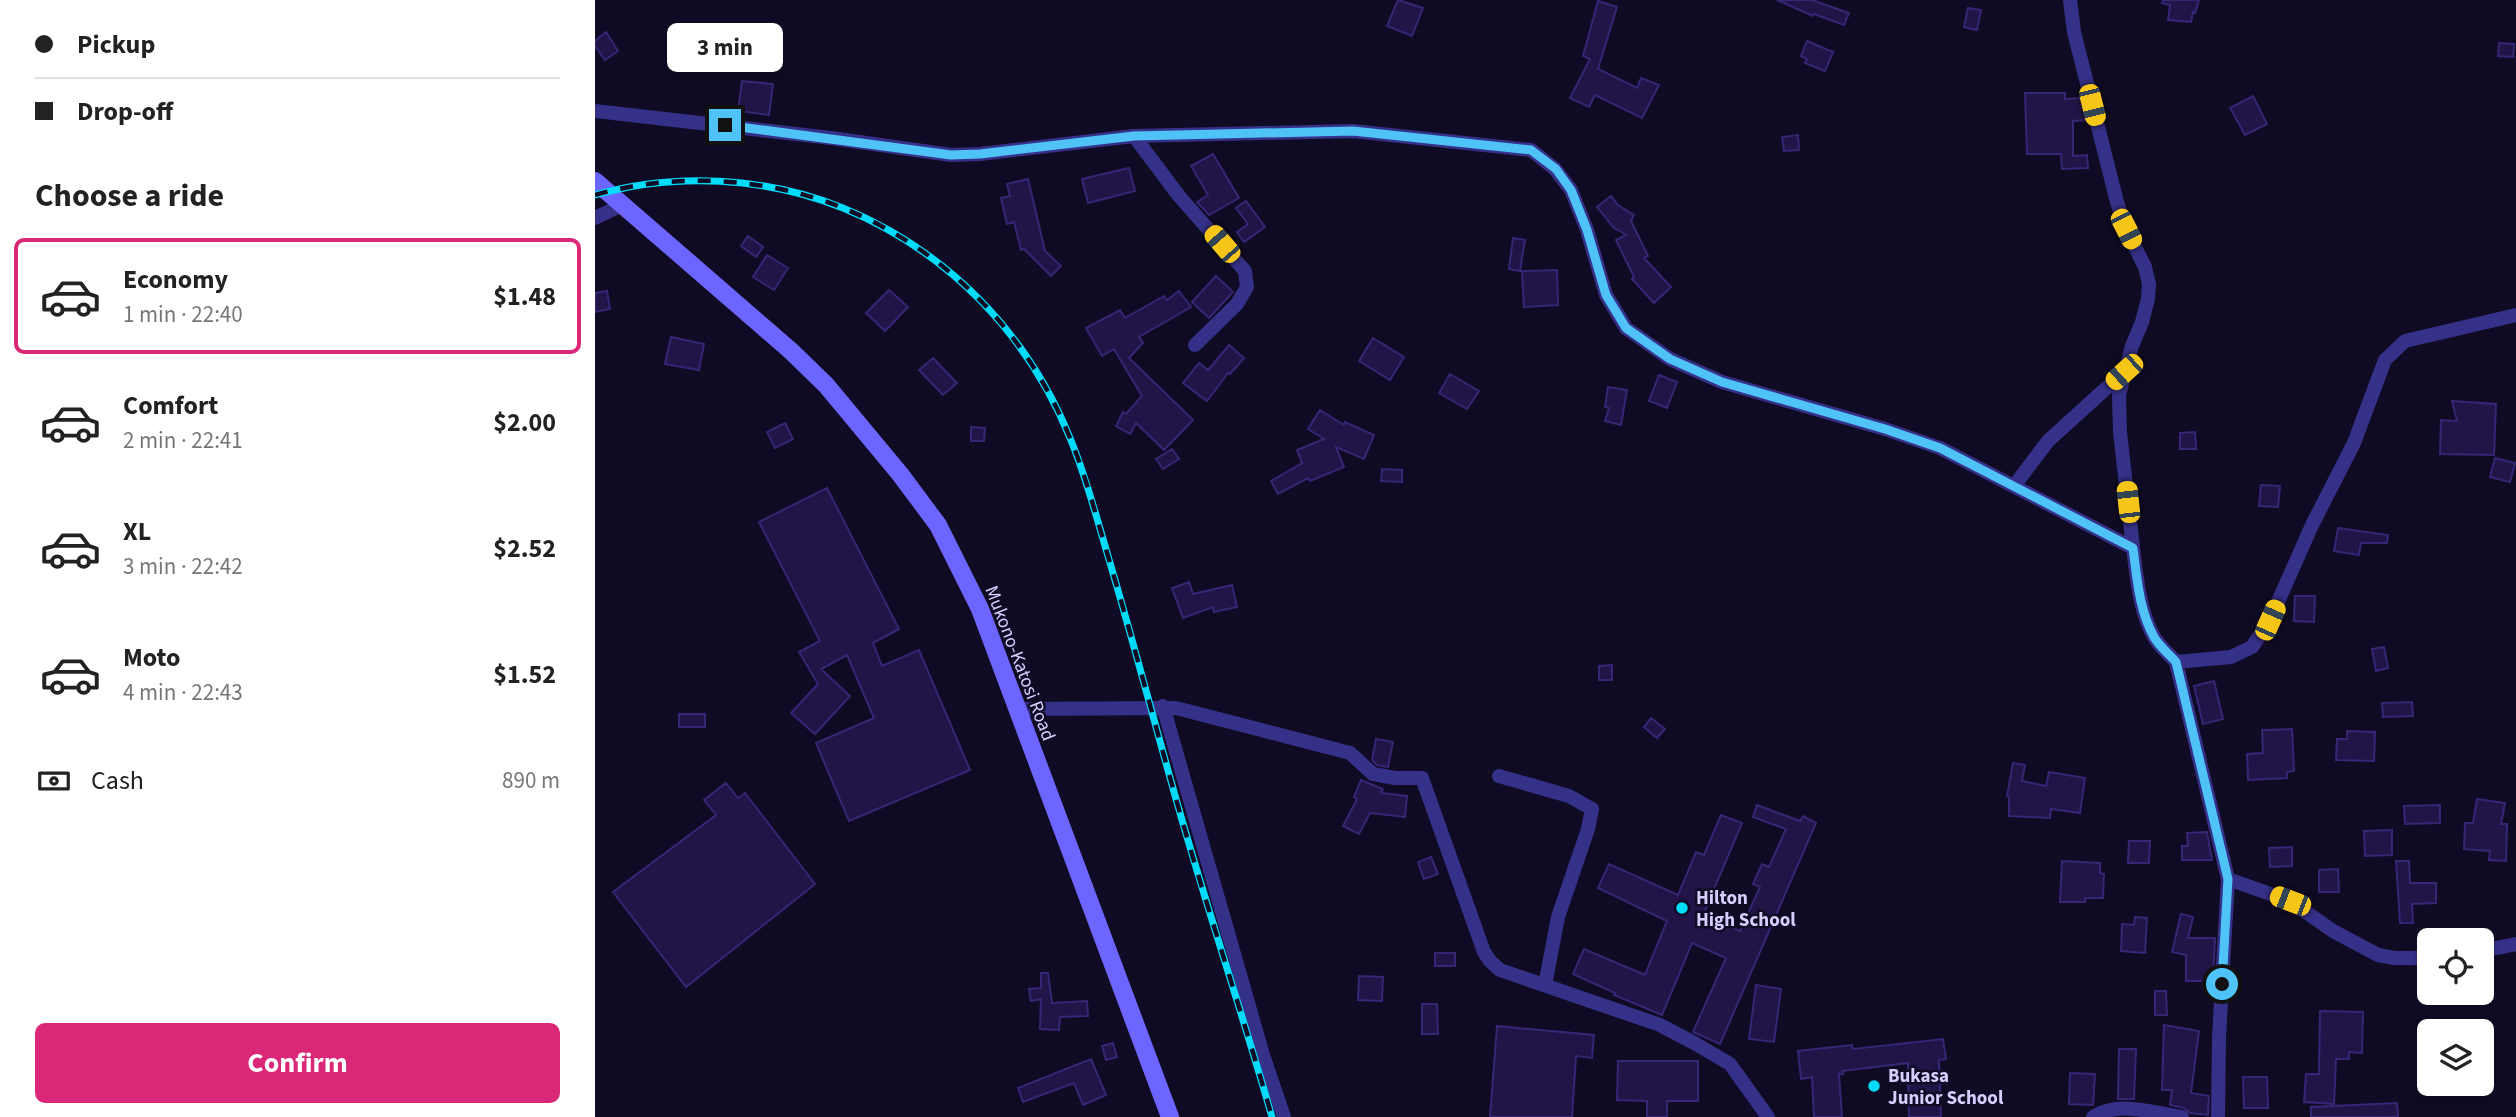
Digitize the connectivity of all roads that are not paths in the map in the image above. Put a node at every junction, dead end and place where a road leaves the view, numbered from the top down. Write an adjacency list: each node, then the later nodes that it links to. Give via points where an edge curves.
1 (2070, 0): 9 (street, via 2117,202 2149,284 2142,322)
2 (595, 111): 3 (street, via 951,155)
3 (1134, 136): 8 (street, via 1245,271 1247,287 1237,304); 10 (street, via 1353,131 1531,150 1556,169 1571,190 1606,295 1626,328 1670,359 1722,382 1940,448)
4 (595, 181): 5 (main road, Mukono-Katosi Road)
5 (622, 205): 6 (street); 14 (main road, Mukono-Katosi Road, via 792,351 900,474 938,524 974,597)
6 (595, 218)
7 (2516, 315): 12 (street, via 2405,341 2385,360 2354,443 2270,620 2252,647 2231,657)
8 (1195, 345)
9 (2124, 372): 10 (street, via 2048,440); 11 (street, via 2120,432)
10 (2014, 486): 11 (street)
11 (2133, 548): 12 (street, via 2144,612 2154,638)
12 (2176, 662): 16 (street)
13 (1163, 706): 14 (street); 20 (street, via 1350,753 1373,774 1422,778 1484,951 1500,970); 22 (street)
14 (1017, 709): 21 (main road, Mukono-Katosi Road)
15 (1499, 776): 20 (street, via 1569,796 1592,809 1558,917)
16 (2228, 879): 19 (street, via 2290,901 2333,932 2378,955); 26 (street)
17 (2516, 944): 18 (street)
18 (2494, 948)
19 (2417, 958)
20 (1545, 985): 23 (street, via 1660,1026 1730,1064)
21 (1170, 1117)
22 (1285, 1117)
23 (1768, 1117)
24 (2093, 1117): 25 (street, via 2120,1107)
25 (2182, 1117)
26 (2218, 1117)

